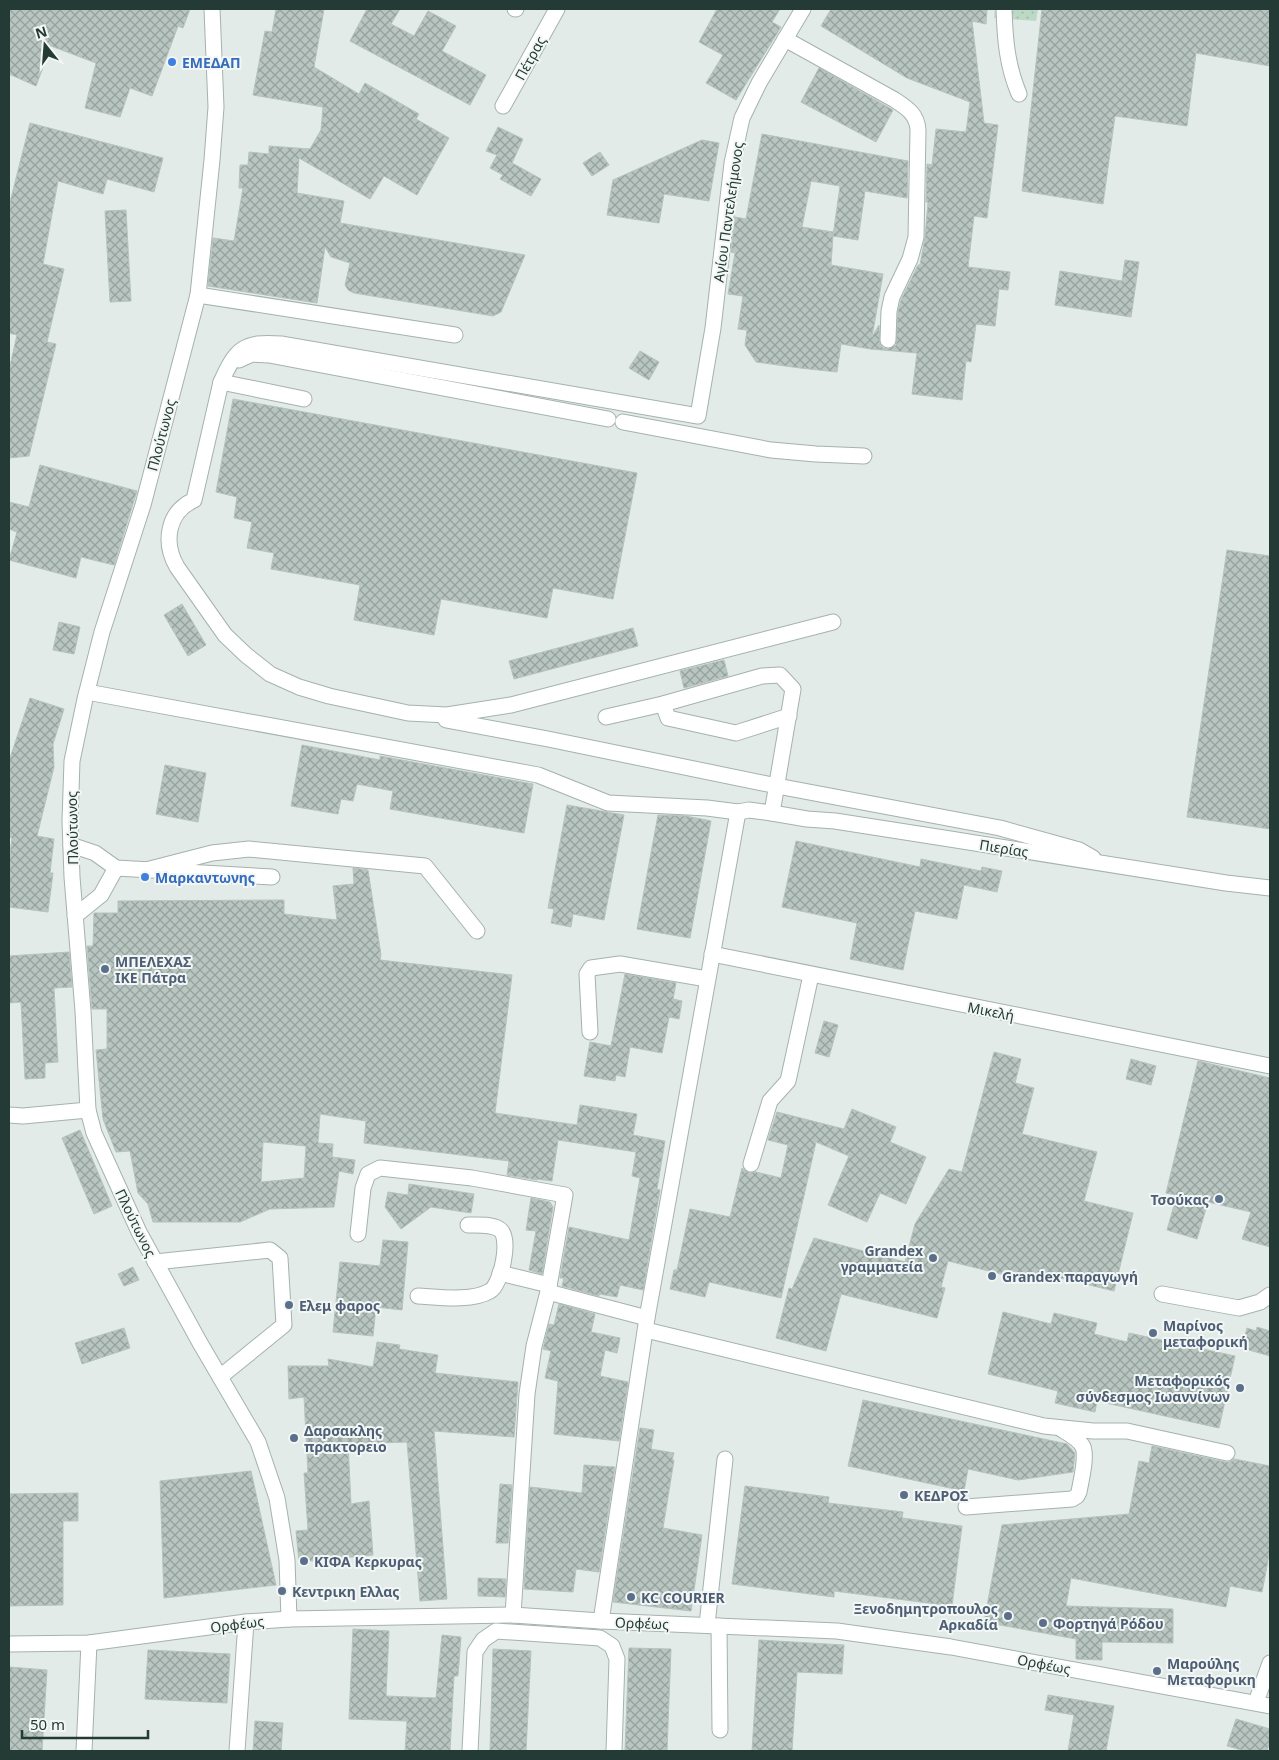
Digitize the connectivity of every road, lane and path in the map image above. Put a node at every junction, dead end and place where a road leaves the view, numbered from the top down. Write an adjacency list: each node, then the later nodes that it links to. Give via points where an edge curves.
1 (212, 9): 8 (street, Πλούτωνος, via 216,107)
2 (557, 9): 7 (street, Πέτρας)
3 (803, 9): 5 (street, Αγίου Παντελεήμονος)
4 (1004, 9): 6 (street, via 1011,75)
5 (785, 39): 10 (street, via 895,100 910,110 916,119 916,237 910,259 892,297); 11 (street, Αγίου Παντελεήμονος, via 742,118 732,163 698,416 263,342 244,348 232,358)
6 (1019, 94)
7 (503, 106)
8 (198, 295): 9 (street); 15 (street, Πλούτωνος, via 143,505 102,632)
9 (455, 335)
10 (888, 340)
11 (221, 382): 12 (street); 13 (street, via 238,360 252,354 269,355 771,450); 17 (street, via 194,500 184,505 173,520 168,545 170,555 225,635 270,674 329,696)
12 (304, 399)
13 (864, 456)
14 (833, 622): 17 (street, via 511,705 446,715)
15 (87, 692): 21 (street, Πιερίας, via 538,775 608,803); 23 (street, Πλούτωνος, via 72,761)
16 (663, 704): 18 (street, via 668,718 736,733); 18 (street, via 762,676 780,675 793,688); 19 (street)
17 (408, 713): 20 (street)
18 (789, 716): 20 (street)
19 (606, 717)
20 (777, 786): 22 (street); 24 (street, via 1000,828 1079,850)
21 (738, 812): 22 (street, Πιερίας); 31 (street)
22 (772, 813): 24 (street, Πιερίας)
23 (71, 845): 25 (street, via 95,853); 29 (street, Πλούτωνος)
24 (1102, 864): 28 (street, Πιερίας)
25 (116, 868): 26 (street); 29 (street, via 101,895)
26 (146, 870): 27 (street); 30 (street, via 212,853 249,849 424,866)
27 (272, 877)
28 (1270, 888)
29 (75, 916): 36 (street, Πλούτωνος, via 84,1011)
30 (477, 931)
31 (712, 954): 32 (street, Μικελή); 33 (street)
32 (812, 976): 35 (street, Μικελή); 38 (street, via 788,1081 770,1101)
33 (707, 979): 34 (street, via 620,964 591,968 587,974); 47 (street)
34 (590, 1032)
35 (1270, 1066)
36 (88, 1110): 37 (street); 41 (street, Πλούτωνος, via 107,1163)
37 (9, 1115)
38 (751, 1164)
39 (468, 1225): 42 (street, via 496,1228 504,1234 506,1246)
40 (358, 1234): 43 (street, via 363,1188 368,1174 380,1168 472,1178 565,1196)
41 (155, 1262): 48 (street, Πλούτωνος); 48 (street, via 270,1250 280,1258 284,1325)
42 (500, 1273): 43 (street); 46 (street, via 494,1288 483,1294 460,1298)
43 (548, 1289): 47 (street); 53 (street, via 534,1346 527,1394)
44 (1162, 1294): 45 (street, via 1239,1308 1260,1302)
45 (1270, 1295)
46 (418, 1296)
47 (646, 1324): 49 (street); 55 (street)
48 (220, 1377): 54 (street, Πλούτωνος, via 258,1442 278,1498 287,1560)
49 (1060, 1428): 50 (street, via 1127,1431); 52 (street, via 1083,1447 1077,1496)
50 (1227, 1453)
51 (725, 1459): 57 (street)
52 (966, 1507)
53 (512, 1615): 54 (street, Ορφέως); 55 (street, Ορφέως)
54 (289, 1619): 56 (street, Ορφέως)
55 (601, 1621): 57 (street, Ορφέως)
56 (246, 1622): 58 (street, Ορφέως); 64 (street)
57 (713, 1626): 61 (street, Ορφέως, via 837,1631 909,1640); 62 (street)
58 (89, 1643): 59 (street, Ορφέως); 63 (street)
59 (9, 1644)
60 (1270, 1663): 61 (street)
61 (1263, 1704)
62 (720, 1730)
63 (84, 1751)
64 (237, 1751)
65 (470, 1751): 66 (street, via 475,1652 483,1640 496,1631 600,1638 612,1646 617,1659)
66 (614, 1751)

